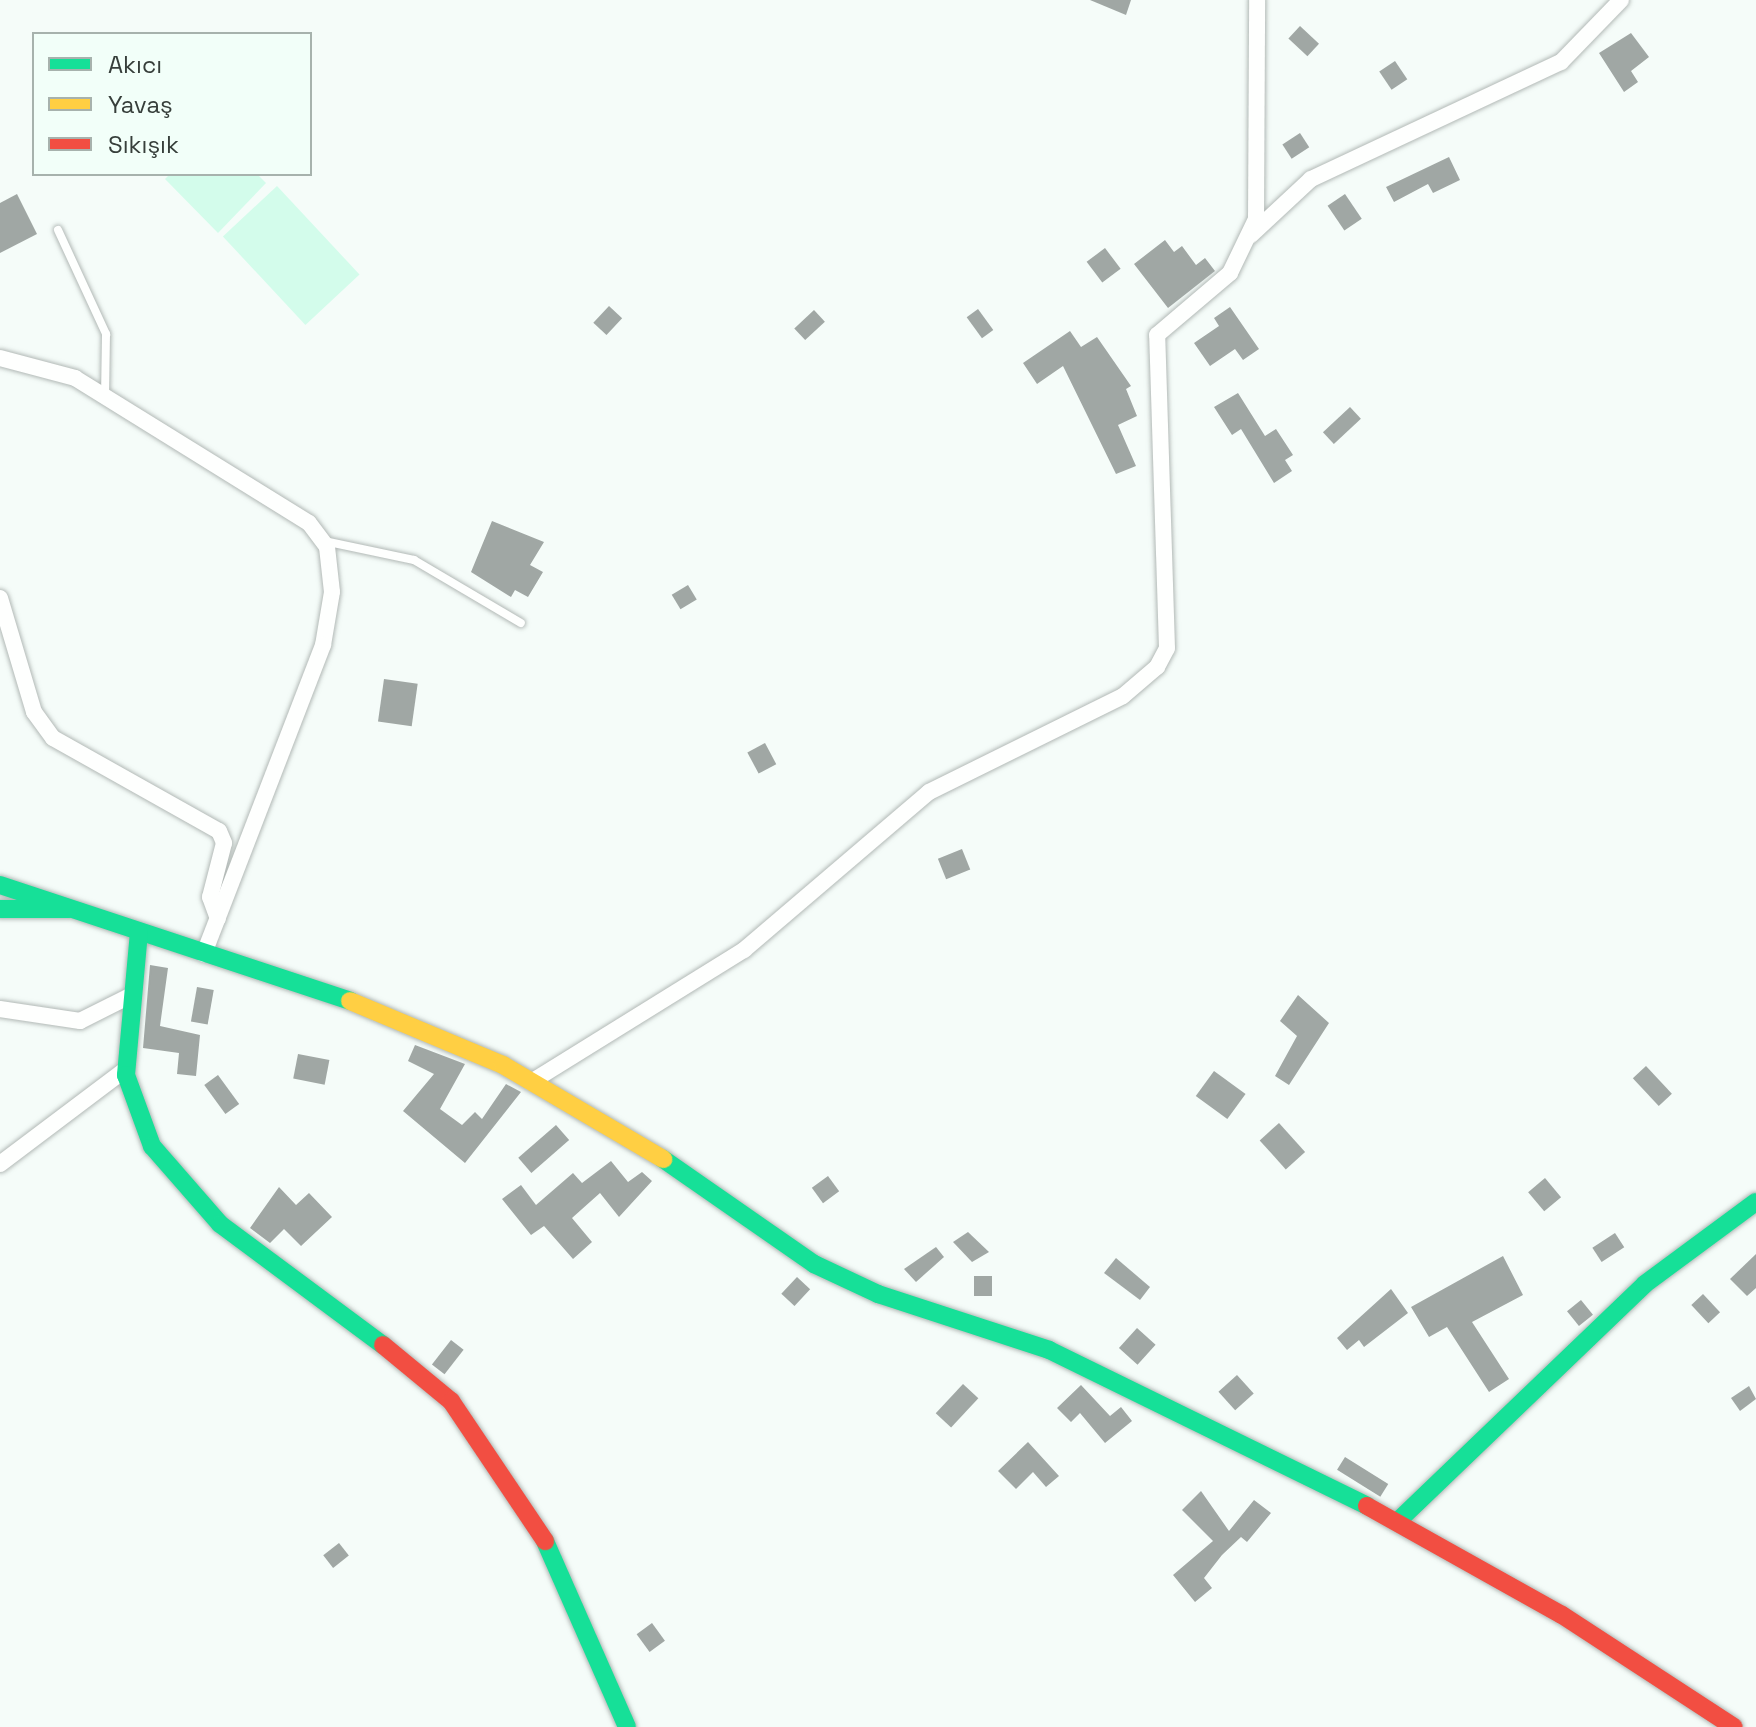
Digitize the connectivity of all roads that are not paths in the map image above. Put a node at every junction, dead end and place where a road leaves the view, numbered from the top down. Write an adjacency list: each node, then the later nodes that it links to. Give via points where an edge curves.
1 (1257, 0): 4 (street)
2 (1621, 0): 4 (street, via 1561,62 1311,179)
3 (58, 230): 6 (lane, via 106,334)
4 (1251, 235): 19 (street, via 1230,273 1157,335 1167,648 1157,667 1123,696 929,792 744,950)
5 (0, 358): 6 (street, via 75,378)
6 (105, 395): 7 (street, via 309,523)
7 (324, 541): 9 (lane, via 414,560); 13 (street, via 332,592 323,645)
8 (0, 598): 13 (street, via 34,712 53,738 219,831 224,843 210,897)
9 (521, 623)
10 (0, 885): 12 (street)
11 (0, 909): 12 (street)
12 (69, 909): 14 (street)
13 (218, 919): 15 (street)
14 (139, 932): 15 (street); 16 (street)
15 (204, 954): 19 (street, via 361,1005)
16 (130, 996): 17 (street, via 80,1021); 18 (street)
17 (0, 1009)
18 (126, 1069): 20 (street); 23 (street, via 135,1115 196,1203 422,1375 477,1433 541,1533)
19 (531, 1082): 22 (street, via 659,1156 814,1264 878,1294 1049,1350)
20 (0, 1164)
21 (1756, 1202): 22 (street, via 1645,1284)
22 (1398, 1521): 24 (street, via 1562,1615)
23 (627, 1727)
24 (1734, 1727)

